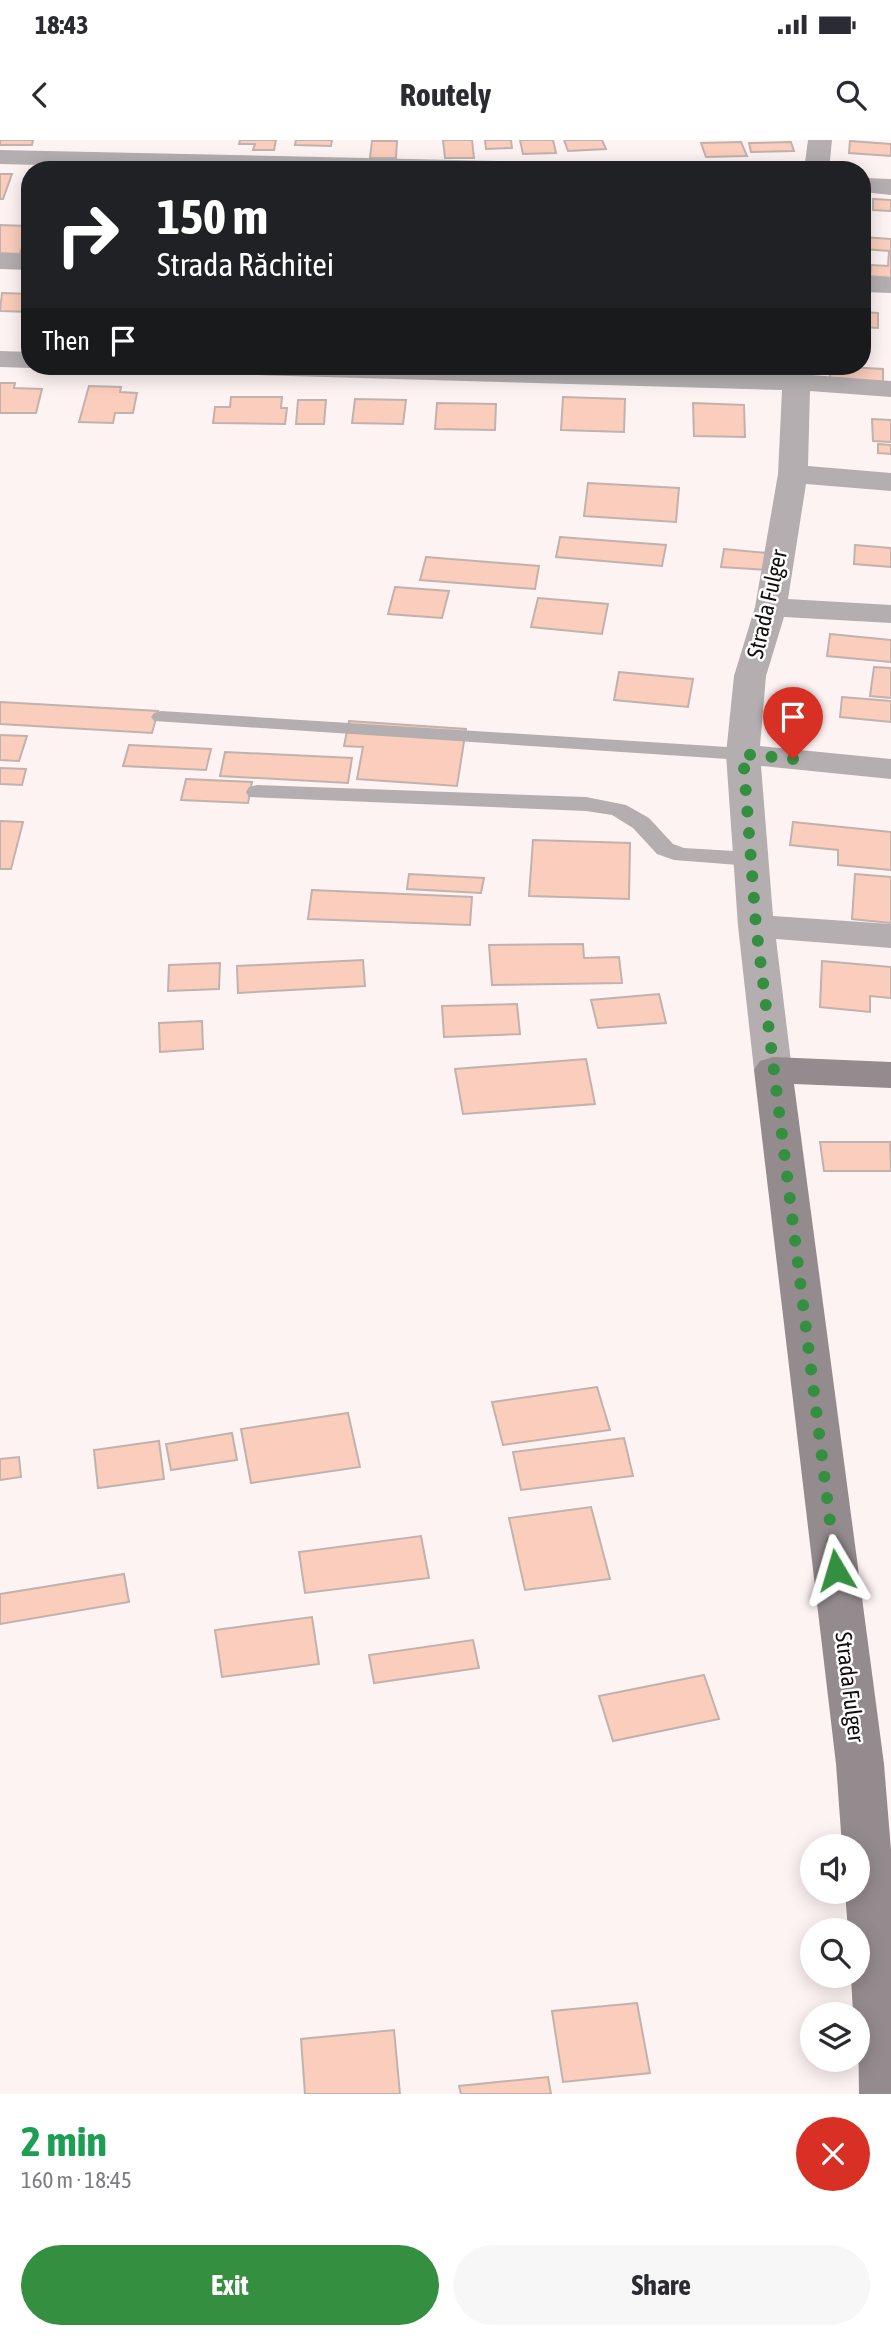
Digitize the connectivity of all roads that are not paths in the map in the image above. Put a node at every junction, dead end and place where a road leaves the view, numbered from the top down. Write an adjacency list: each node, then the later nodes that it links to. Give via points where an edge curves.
1 (820, 140): 4 (street)
2 (0, 157): 3 (street)
3 (183, 161)
4 (817, 161)
5 (871, 186): 6 (street)
6 (891, 187)
7 (0, 261): 8 (street)
8 (21, 262)
9 (871, 284): 10 (street)
10 (891, 285)
11 (0, 359): 12 (street)
12 (21, 360)
13 (796, 375): 16 (street, Strada Fulger)
14 (802, 375): 15 (street)
15 (891, 389)
16 (793, 474): 17 (street); 18 (street, Strada Fulger)
17 (891, 482)
18 (771, 607): 19 (street); 21 (street, Strada Fulger, via 750,676)
19 (891, 614)
20 (160, 716): 21 (lane)
21 (743, 754): 22 (street); 24 (street, Strada Fulger)
22 (891, 769)
23 (257, 792): 24 (lane, via 586,804 618,810 641,823 665,849 682,855)
24 (751, 859): 25 (street, Strada Fulger)
25 (756, 926): 26 (street); 27 (street, Strada Fulger)
26 (891, 936)
27 (773, 1070): 28 (street); 29 (street, Strada Fulger)
28 (891, 1075)
29 (876, 1765): 30 (street, Strada Fulger)
30 (885, 2094)

